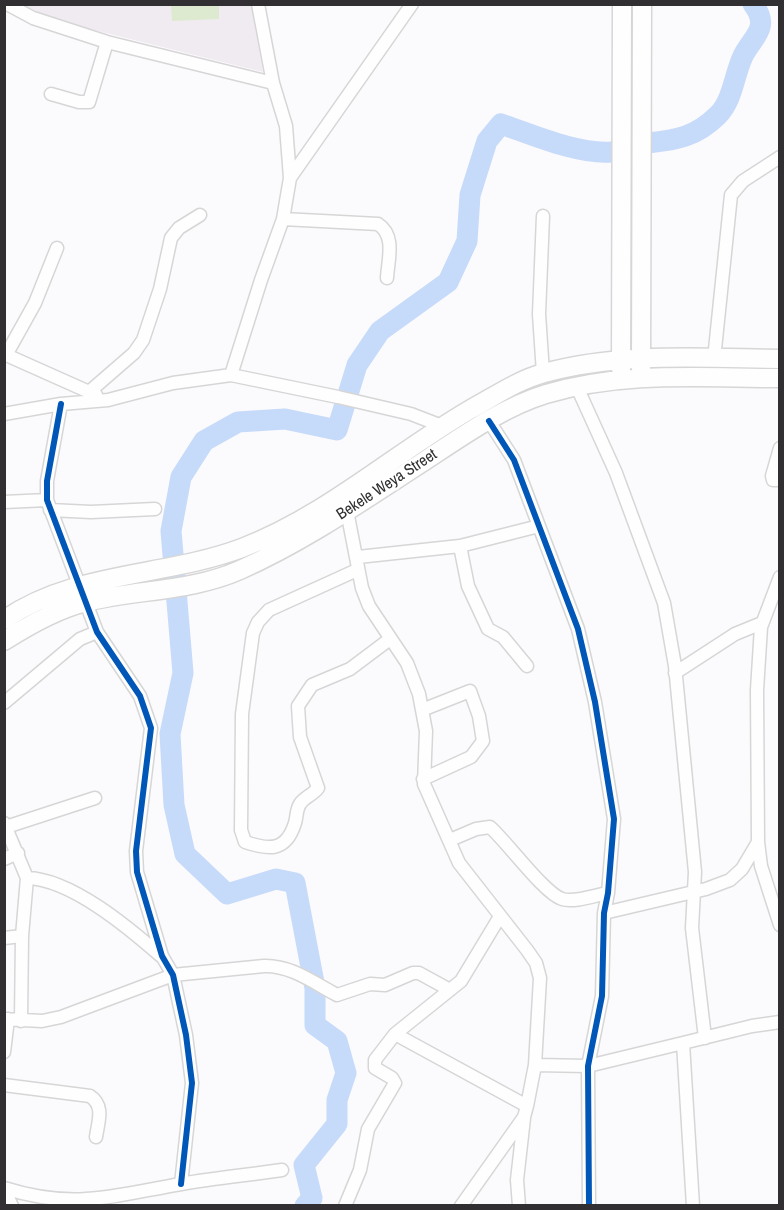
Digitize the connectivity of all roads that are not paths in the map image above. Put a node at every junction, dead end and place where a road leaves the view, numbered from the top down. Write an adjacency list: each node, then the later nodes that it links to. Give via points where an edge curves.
1 (8, 4): 6 (street, via 33,18)
2 (258, 4): 7 (street)
3 (412, 4): 10 (street)
4 (622, 4): 16 (main road)
5 (642, 4): 17 (main road)
6 (107, 42): 7 (street); 8 (street, via 89,102)
7 (273, 83): 10 (street, via 286,126)
8 (51, 94)
9 (780, 157): 19 (street, via 743,181 730,195)
10 (290, 178): 13 (street)
11 (200, 215): 30 (street, via 171,238 143,340 134,353)
12 (543, 216): 25 (street)
13 (283, 219): 15 (street, via 378,224 390,237); 26 (street)
14 (57, 248): 18 (street, via 35,303)
15 (387, 278)
16 (620, 322): 20 (main road); 23 (main road)
17 (640, 326): 21 (main road, via 657,346); 24 (main road)
18 (5, 355): 30 (street)
19 (714, 358): 21 (main road); 22 (main road)
20 (621, 359): 23 (main road); 24 (main road); 27 (main road)
21 (676, 359): 24 (main road)
22 (780, 359)
23 (596, 362): 25 (main road)
24 (641, 367): 27 (main road, Bekele Weya Street); 28 (main road, Bekele Weya Street)
25 (543, 373): 35 (main road)
26 (231, 375): 31 (street, via 173,383); 35 (street, via 411,414)
27 (621, 378): 29 (main road, Bekele Weya Street)
28 (780, 378)
29 (577, 387): 34 (main road, Bekele Weya Street, via 544,394); 54 (street, via 616,473 664,603)
30 (89, 392): 31 (street)
31 (108, 399): 32 (street)
32 (61, 404): 33 (street); 39 (street, via 47,481)
33 (4, 414)
34 (489, 421): 41 (main road, Bekele Weya Street); 42 (street, via 514,459)
35 (442, 426): 47 (main road, via 293,523 243,547)
36 (780, 448): 37 (street, via 772,476 773,480)
37 (780, 480)
38 (4, 502): 39 (street)
39 (48, 505): 40 (street, via 91,512); 47 (street)
40 (155, 509)
41 (347, 512): 44 (street); 47 (main road, Bekele Weya Street, via 241,569 181,588)
42 (538, 525): 43 (street); 66 (street, via 578,629 595,702 614,819)
43 (460, 546): 44 (street); 53 (street, via 468,586 488,629 503,637)
44 (358, 557): 45 (street)
45 (357, 570): 51 (street, via 369,606); 51 (street, via 269,610 253,633 242,714 241,830 245,842 274,849 291,833 301,802 318,788 297,722 303,695 322,679 350,669)
46 (780, 577): 49 (street)
47 (82, 594): 48 (main road); 50 (street); 52 (main road, Bekele Weya Street)
48 (6, 616)
49 (762, 623): 54 (street, via 735,634); 61 (street, via 757,690)
50 (97, 632): 55 (street, via 80,639); 72 (street, via 140,696 151,728 136,851 137,872)
51 (390, 639): 56 (street, via 407,663)
52 (4, 641)
53 (527, 666)
54 (675, 673): 65 (street)
55 (4, 703)
56 (422, 710): 57 (street, via 426,731); 57 (street, via 470,691 483,741 471,757)
57 (423, 779): 60 (street)
58 (95, 798): 59 (street)
59 (5, 825): 62 (street)
60 (450, 840): 66 (street, via 490,827 519,855 537,880 558,897 566,900); 68 (street, via 459,863)
61 (758, 842): 65 (street, via 742,869 730,880); 69 (street, via 761,866)
62 (18, 854): 63 (street); 64 (street)
63 (4, 859)
64 (27, 878): 70 (street); 72 (street, via 50,881 73,893)
65 (694, 891): 67 (street); 79 (street, via 692,928)
66 (608, 893): 67 (street)
67 (604, 913): 83 (street, via 602,996)
68 (500, 918): 74 (street, via 468,971); 82 (street, via 528,950 540,978)
69 (780, 925)
70 (22, 936): 71 (street); 76 (street)
71 (4, 938)
72 (162, 957): 73 (street)
73 (173, 975): 74 (street, via 276,966 343,995 370,984 385,985 419,973); 76 (street, via 61,1017); 88 (street, via 192,1083)
74 (450, 990): 78 (street)
75 (6, 1019): 76 (street); 81 (street)
76 (21, 1020)
77 (780, 1022): 79 (street)
78 (395, 1034): 85 (street); 91 (street, via 375,1060 375,1068 394,1083 368,1129 360,1170)
79 (705, 1038): 80 (street)
80 (683, 1043): 83 (street); 95 (street)
81 (4, 1052)
82 (534, 1065): 83 (street); 85 (street)
83 (588, 1066): 94 (street)
84 (4, 1085): 86 (street, via 90,1096 100,1108)
85 (526, 1111): 92 (street); 93 (street)
86 (96, 1137)
87 (282, 1170): 88 (street)
88 (181, 1184): 89 (street, via 66,1204)
89 (4, 1189): 90 (street)
90 (12, 1206)
91 (345, 1206)
92 (461, 1206)
93 (519, 1206)
94 (589, 1206)
95 (693, 1206)

